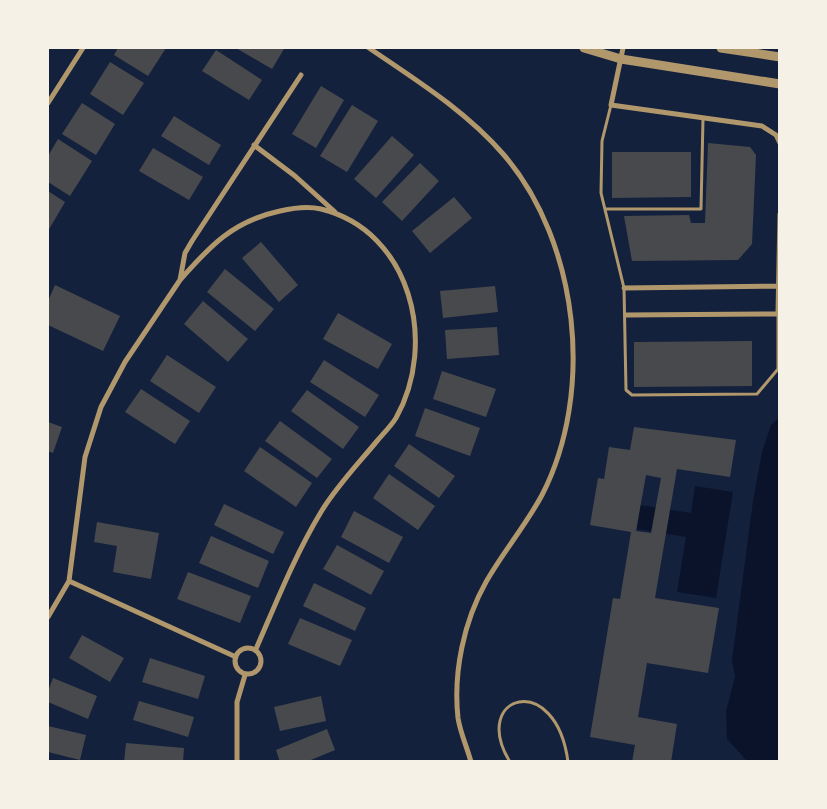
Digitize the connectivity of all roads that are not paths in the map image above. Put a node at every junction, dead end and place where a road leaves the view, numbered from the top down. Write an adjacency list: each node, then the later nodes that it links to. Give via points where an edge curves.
1 (83, 48): 10 (street)
2 (369, 48): 30 (street, via 439,96 474,125 515,169 530,189 548,226 564,270 570,310 572,358 560,451 542,495 486,582 467,625 458,671 458,718)
3 (584, 48): 7 (street)
4 (623, 48): 7 (street)
5 (721, 48): 6 (street)
6 (780, 57)
7 (621, 59): 9 (street); 11 (street)
8 (301, 76): 14 (street)
9 (780, 84)
10 (48, 103)
11 (611, 105): 12 (street); 15 (lane, via 602,141 601,193)
12 (703, 119): 13 (street, via 762,126 776,135); 15 (lane, via 701,209)
13 (780, 143)
14 (254, 145): 16 (street); 19 (street, via 185,253)
15 (605, 210): 21 (lane)
16 (335, 212): 19 (street, via 315,207 256,216 230,230 204,252); 26 (street, via 370,235 400,270 414,317 417,344 413,371 395,419 335,492 311,528)
17 (780, 214): 18 (street)
18 (779, 230): 20 (street)
19 (180, 280): 24 (street, via 125,362 101,407 85,457)
20 (778, 286): 21 (street); 22 (street)
21 (624, 288): 23 (lane)
22 (778, 314): 23 (street); 23 (lane, via 778,369 758,394 632,395 626,390)
23 (626, 315)
24 (69, 581): 25 (street); 27 (street)
25 (48, 616)
26 (256, 649): 27 (street, via 240,651); 28 (street, via 262,661 259,669 254,674)
27 (236, 657): 28 (street, via 236,665)
28 (245, 675): 29 (street, via 237,702)
29 (237, 762)
30 (471, 762)
31 (510, 762): 32 (lane, via 499,737 500,719 510,705 525,700 540,705 552,717 561,732)
32 (568, 762)

